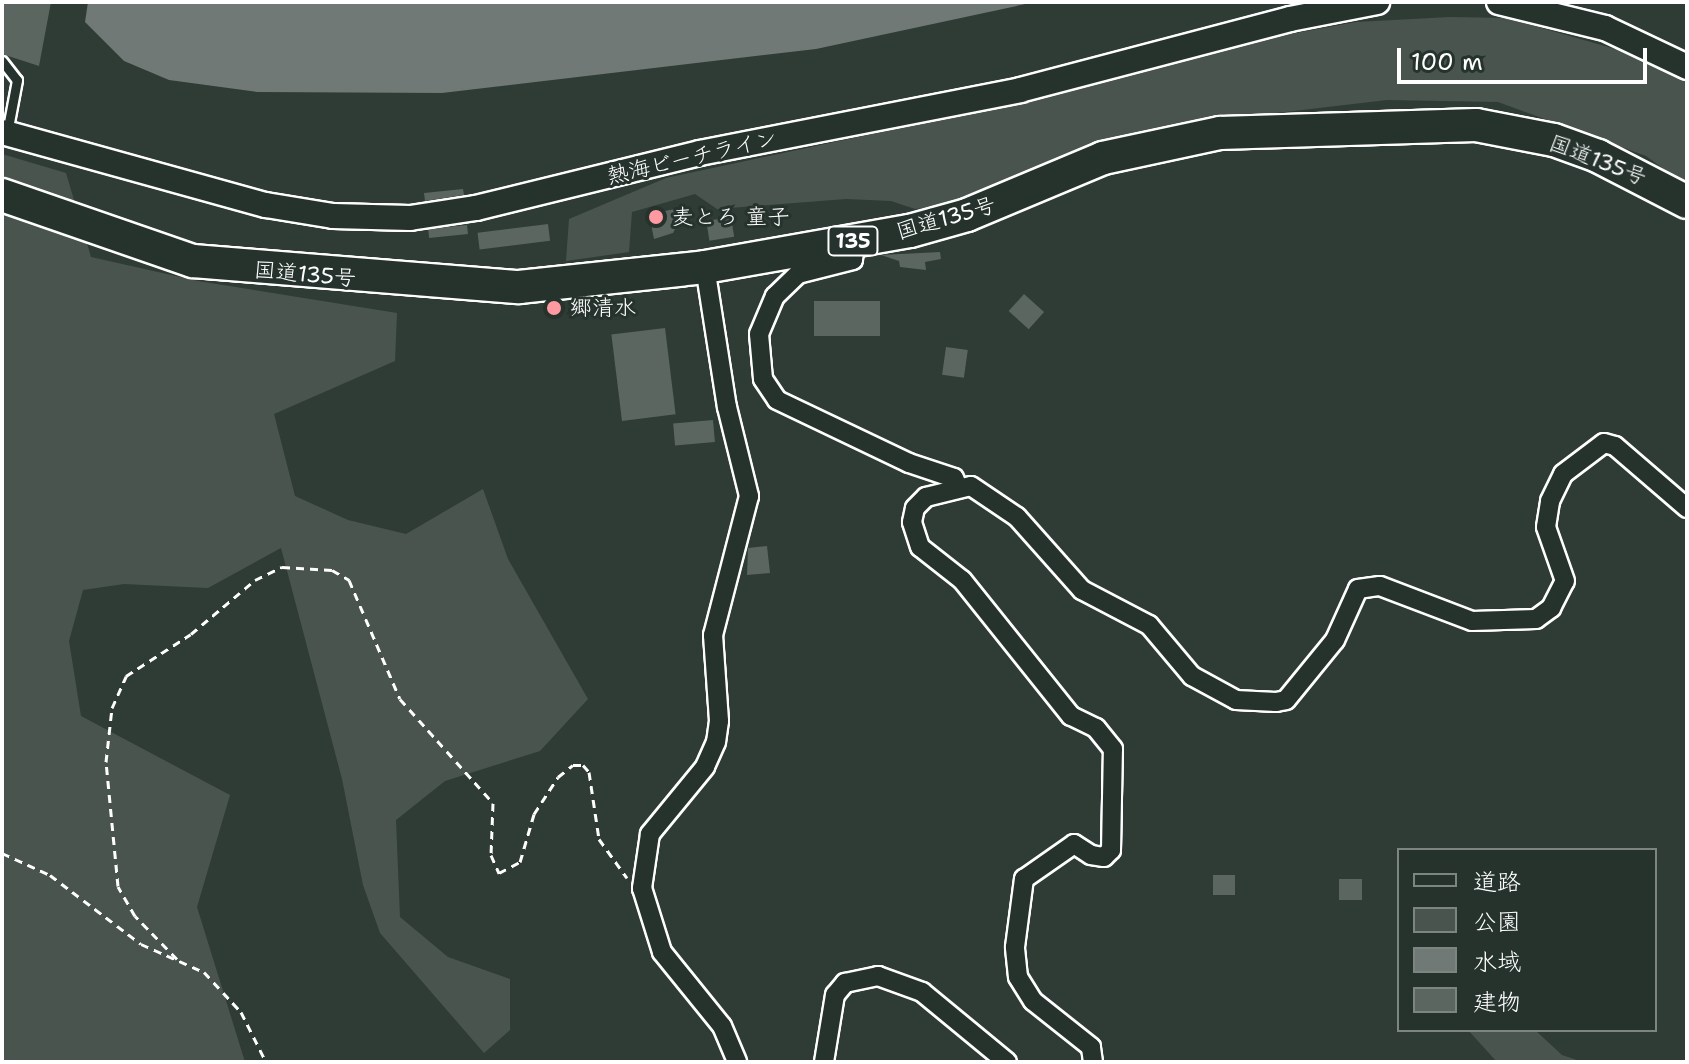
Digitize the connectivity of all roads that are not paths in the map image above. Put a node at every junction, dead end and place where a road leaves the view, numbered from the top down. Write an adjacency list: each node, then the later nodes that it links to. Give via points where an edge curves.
1 (1377, 2): 5 (street, 熱海ビーチライン, via 1290,19 1007,93 700,153 476,208 410,218 333,216 266,205)
2 (1499, 2): 4 (street, via 1605,28)
3 (2, 61): 5 (lane, via 17,80)
4 (1687, 67)
5 (4, 131)
6 (2, 195): 9 (highway, 国道135号 / 135, via 133,245 193,261 271,271 519,287)
7 (1687, 202): 8 (highway, 国道135号 / 135, via 1598,156 1504,129 1447,124 1300,128 1220,133 1140,147 967,215)
8 (856, 240): 9 (highway, 国道135号 / 135); 10 (street, via 853,260 798,274 775,296 759,334 763,379 777,400 909,463 954,478)
9 (705, 267): 12 (street, via 727,407 749,496 713,635 716,742 705,767 650,834 642,888 662,952 722,1026)
10 (958, 487): 11 (street, via 971,486 1017,517 1082,590 1149,625 1192,676 1236,700 1276,702 1286,700 1335,640 1351,596 1368,585 1472,621 1536,619 1551,608 1565,581 1546,527 1550,501 1563,474 1604,443 1615,446); 15 (street, via 926,497 915,508 914,538 962,580 1071,716 1108,739 1117,763 1111,850 1104,857 1091,855 1074,844 1024,879 1015,947 1018,977 1033,1001 1091,1047)
11 (1687, 508)
12 (737, 1062)
13 (824, 1062): 14 (street, via 835,995 845,983 878,976 922,992)
14 (1007, 1062)
15 (1093, 1062)

